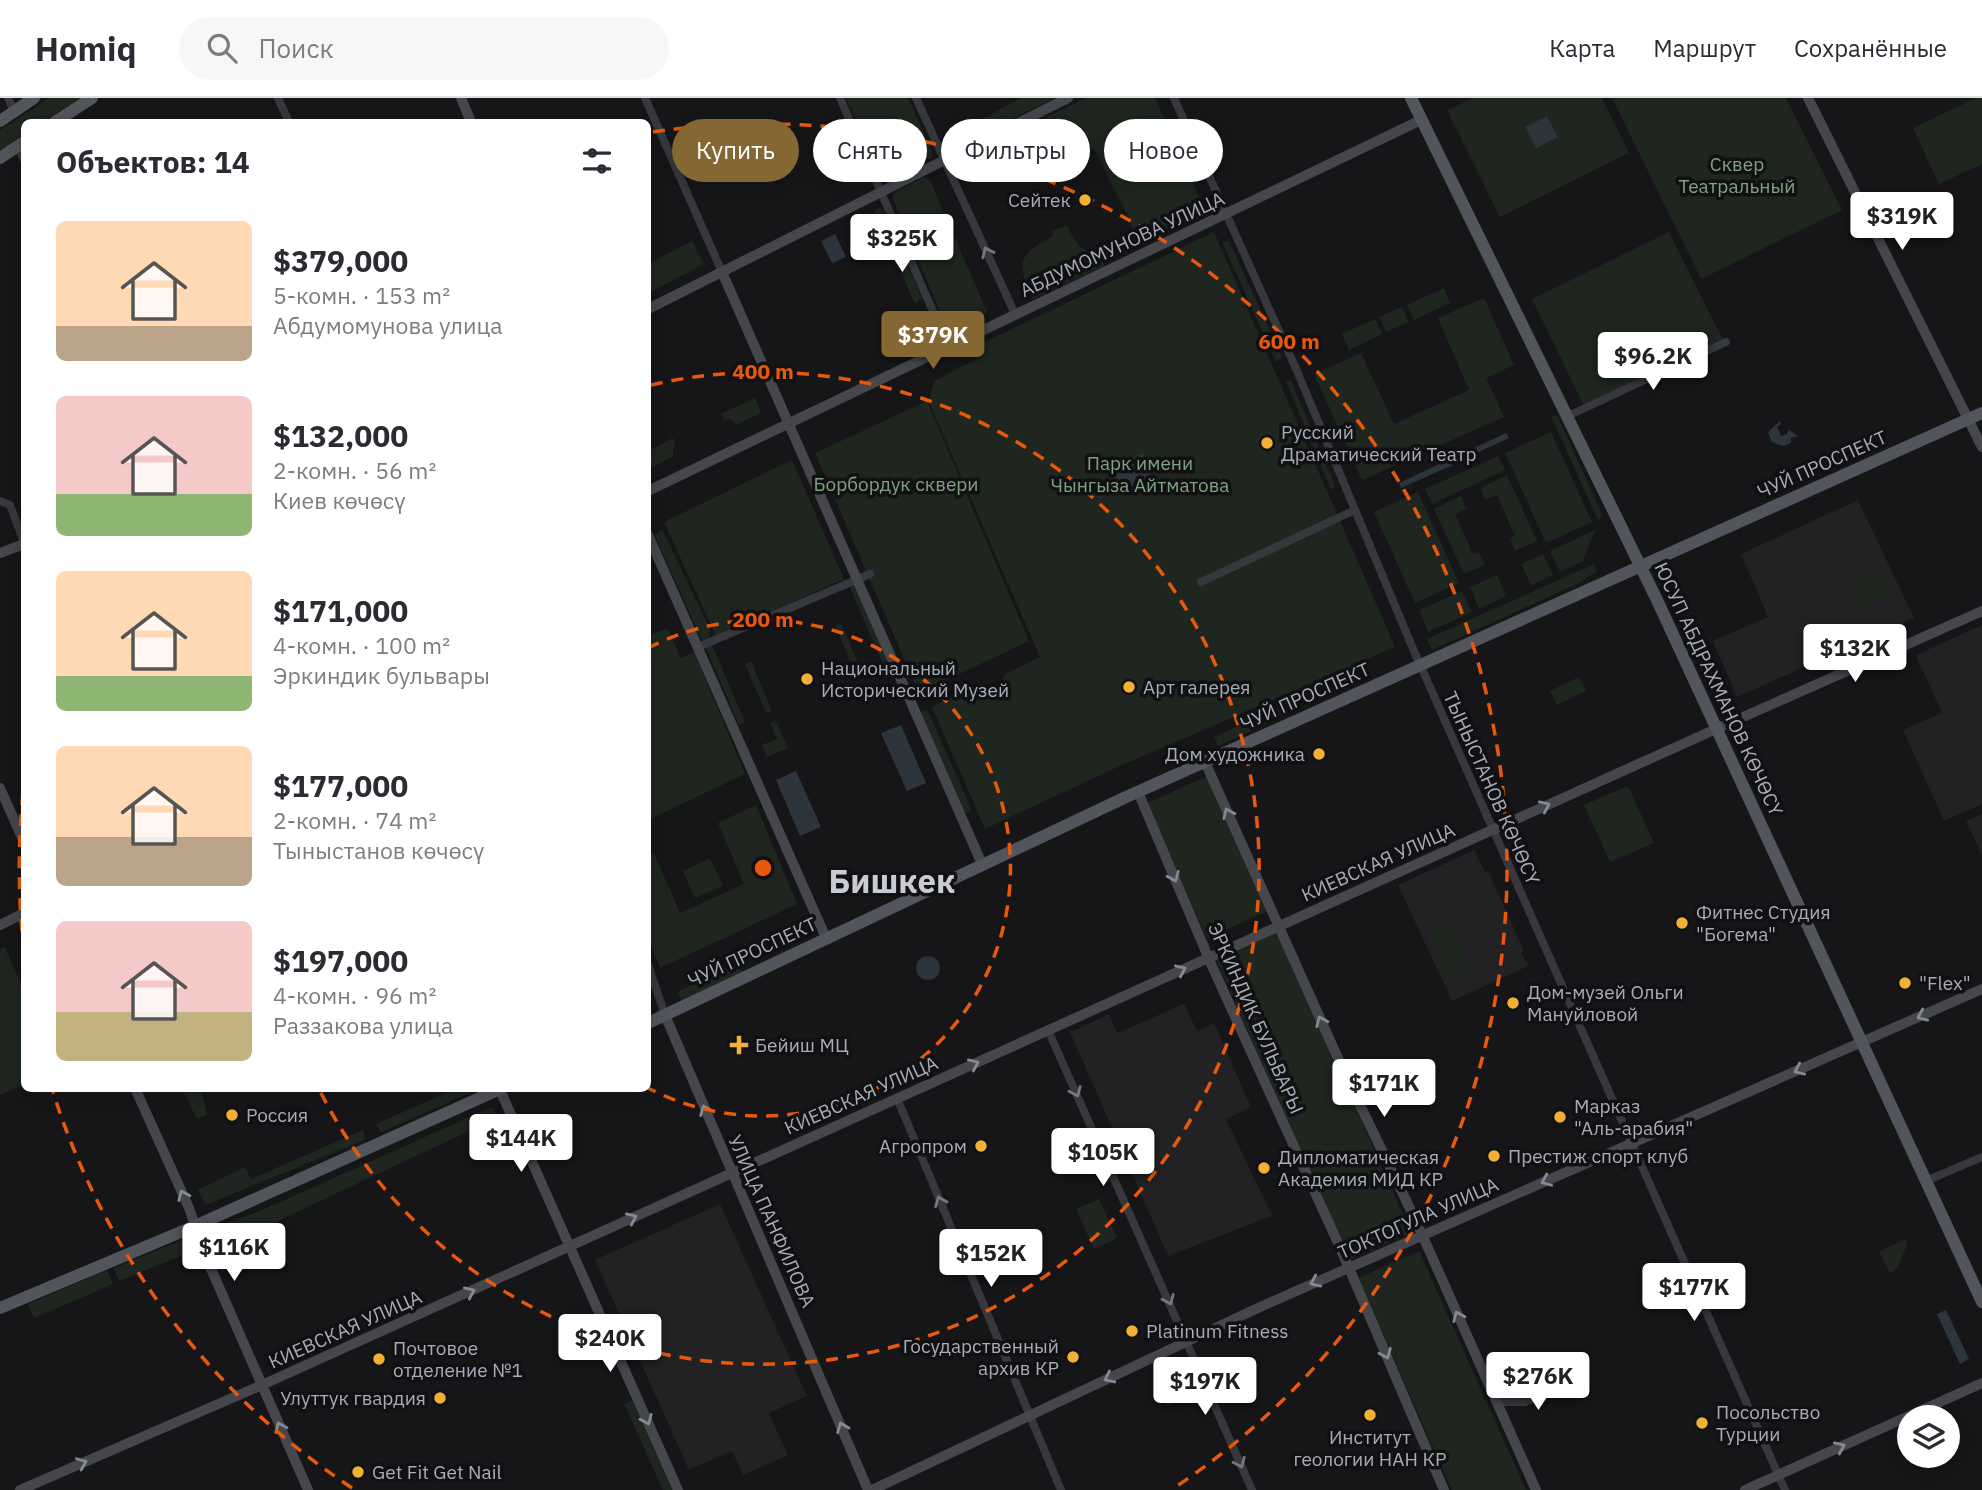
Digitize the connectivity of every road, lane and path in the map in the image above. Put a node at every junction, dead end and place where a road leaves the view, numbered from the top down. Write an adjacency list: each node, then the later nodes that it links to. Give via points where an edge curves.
1 (8, 98): 13 (street)
2 (34, 98): 13 (main road)
3 (92, 98): 14 (main road)
4 (278, 98): 15 (street)
5 (461, 98): 16 (street)
6 (645, 98): 27 (street)
7 (840, 98): 25 (street)
8 (915, 98): 21 (street)
9 (1068, 98): 17 (street)
10 (1174, 98): 26 (street, ТЫНЫСТАНОВ КӨЧӨСҮ)
11 (1411, 98): 18 (main road, ЮСУП АБДРАХМАНОВ КӨЧӨСҮ)
12 (1808, 98): 34 (street)
13 (14, 111): 19 (main road)
14 (60, 119)
15 (288, 119)
16 (470, 119)
17 (1026, 119)
18 (1422, 120): 26 (street, АБДУМОМУНОВА УЛИЦА); 33 (main road, ЮСУП АБДРАХМАНОВ КӨЧӨСҮ)
19 (0, 121)
20 (21, 144): 22 (main road)
21 (941, 154)
22 (0, 158)
23 (941, 162): 25 (street)
24 (954, 182): 29 (street, one-way to 24)
25 (882, 191): 27 (street); 31 (street)
26 (1226, 215): 29 (street, АБДУМОМУНОВА УЛИЦА); 39 (street, ТЫНЫСТАНОВ КӨЧӨСҮ)
27 (722, 272): 28 (street); 35 (street)
28 (651, 308)
29 (1015, 314): 31 (street, АБДУМОМУНОВА УЛИЦА)
30 (1726, 342): 33 (street)
31 (948, 346): 35 (street, АБДУМОМУНОВА УЛИЦА)
32 (1982, 414): 34 (main road, ЧУЙ ПРОСПЕКТ)
33 (1568, 416): 44 (main road, ЮСУП АБДРАХМАНОВ КӨЧӨСҮ)
34 (1968, 420): 36 (street); 44 (main road, ЧУЙ ПРОСПЕКТ)
35 (789, 422): 37 (street, АБДУМОМУНОВА УЛИЦА); 46 (street)
36 (1982, 447)
37 (651, 490)
38 (0, 501): 40 (street, via 10,505)
39 (1355, 510): 47 (street); 50 (street, ТЫНЫСТАНОВ КӨЧӨСҮ)
40 (21, 535)
41 (651, 542): 49 (street)
42 (21, 544): 43 (street)
43 (0, 553)
44 (1640, 566): 50 (main road, ЧУЙ ПРОСПЕКТ); 51 (main road, ЮСУП АБДРАХМАНОВ КӨЧӨСҮ)
45 (870, 574): 46 (street)
46 (859, 579): 49 (street); 57 (street)
47 (1201, 582)
48 (1982, 611): 51 (street, КИЕВСКАЯ УЛИЦА)
49 (698, 647): 61 (street)
50 (1421, 666): 52 (main road, ЧУЙ ПРОСПЕКТ); 55 (street, ТЫНЫСТАНОВ КӨЧӨСҮ)
51 (1716, 729): 55 (street, КИЕВСКАЯ УЛИЦА, one-way to 51); 68 (main road, ЮСУП АБДРАХМАНОВ КӨЧӨСҮ)
52 (1205, 762): 54 (main road, ЧУЙ ПРОСПЕКТ); 60 (street, one-way to 52)
53 (0, 788): 56 (street)
54 (1138, 792): 57 (main road, ЧУЙ ПРОСПЕКТ); 62 (street, ЭРКИНДИК БУЛЬВАРЫ, one-way to 62)
55 (1493, 830): 60 (street, КИЕВСКАЯ УЛИЦА); 73 (street, ТЫНЫСТАНОВ КӨЧӨСҮ)
56 (21, 835)
57 (982, 864): 61 (main road, ЧУЙ ПРОСПЕКТ)
58 (21, 914): 59 (street)
59 (0, 925)
60 (1279, 926): 62 (street, КИЕВСКАЯ УЛИЦА); 78 (street, one-way to 60)
61 (826, 938): 65 (main road, ЧУЙ ПРОСПЕКТ)
62 (1209, 958): 67 (street, КИЕВСКАЯ УЛИЦА, one-way to 62); 80 (street, ЭРКИНДИК БУЛЬВАРЫ)
63 (651, 974): 65 (street, УЛИЦА ПАНФИЛОВА)
64 (1982, 989): 68 (street, ТОКТОГУЛА УЛИЦА, one-way to 68)
65 (665, 1015): 66 (main road, ЧУЙ ПРОСПЕКТ); 75 (street, УЛИЦА ПАНФИЛОВА, one-way to 65)
66 (651, 1022)
67 (1048, 1030): 72 (street, КИЕВСКАЯ УЛИЦА, one-way to 67); 83 (street, one-way to 83)
68 (1862, 1043): 73 (street, ТОКТОГУЛА УЛИЦА, one-way to 73); 76 (main road, ЮСУП АБДРАХМАНОВ КӨЧӨСҮ)
69 (137, 1092): 77 (street, one-way to 69)
70 (494, 1092): 77 (main road)
71 (502, 1092): 79 (street)
72 (897, 1098): 75 (street, КИЕВСКАЯ УЛИЦА); 88 (street, one-way to 72)
73 (1632, 1144): 78 (street, ТОКТОГУЛА УЛИЦА, one-way to 78); 89 (street, ТЫНЫСТАНОВ КӨЧӨСҮ)
74 (1982, 1157): 76 (street)
75 (732, 1173): 79 (street, КИЕВСКАЯ УЛИЦА, one-way to 75); 93 (street, УЛИЦА ПАНФИЛОВА, one-way to 75)
76 (1926, 1181): 81 (main road, ЮСУП АБДРАХМАНОВ КӨЧӨСҮ)
77 (195, 1226): 82 (main road); 86 (street)
78 (1422, 1236): 80 (street, ТОКТОГУЛА УЛИЦА); 87 (street, one-way to 78)
79 (570, 1246): 86 (street, КИЕВСКАЯ УЛИЦА, one-way to 79); 92 (street, one-way to 92)
80 (1349, 1267): 83 (street, ТОКТОГУЛА УЛИЦА, one-way to 83); 96 (street, ЭРКИНДИК БУЛЬВАРЫ, one-way to 96)
81 (1982, 1302)
82 (0, 1308)
83 (1187, 1341): 88 (street, ТОКТОГУЛА УЛИЦА, one-way to 88); 95 (street, one-way to 95)
84 (1573, 1381): 87 (street, via 1525,1402)
85 (1982, 1383): 89 (street, one-way to 85)
86 (262, 1385): 90 (street, КИЕВСКАЯ УЛИЦА, one-way to 86); 91 (street, one-way to 86)
87 (1496, 1402): 97 (street)
88 (1030, 1418): 93 (street, ТОКТОГУЛА УЛИЦА); 94 (street)
89 (1778, 1475): 98 (street); 99 (street, ТЫНЫСТАНОВ КӨЧӨСҮ)
90 (20, 1490)
91 (307, 1490)
92 (678, 1490)
93 (870, 1490)
94 (1061, 1490)
95 (1252, 1490)
96 (1444, 1490)
97 (1536, 1490)
98 (1745, 1490)
99 (1785, 1490)

